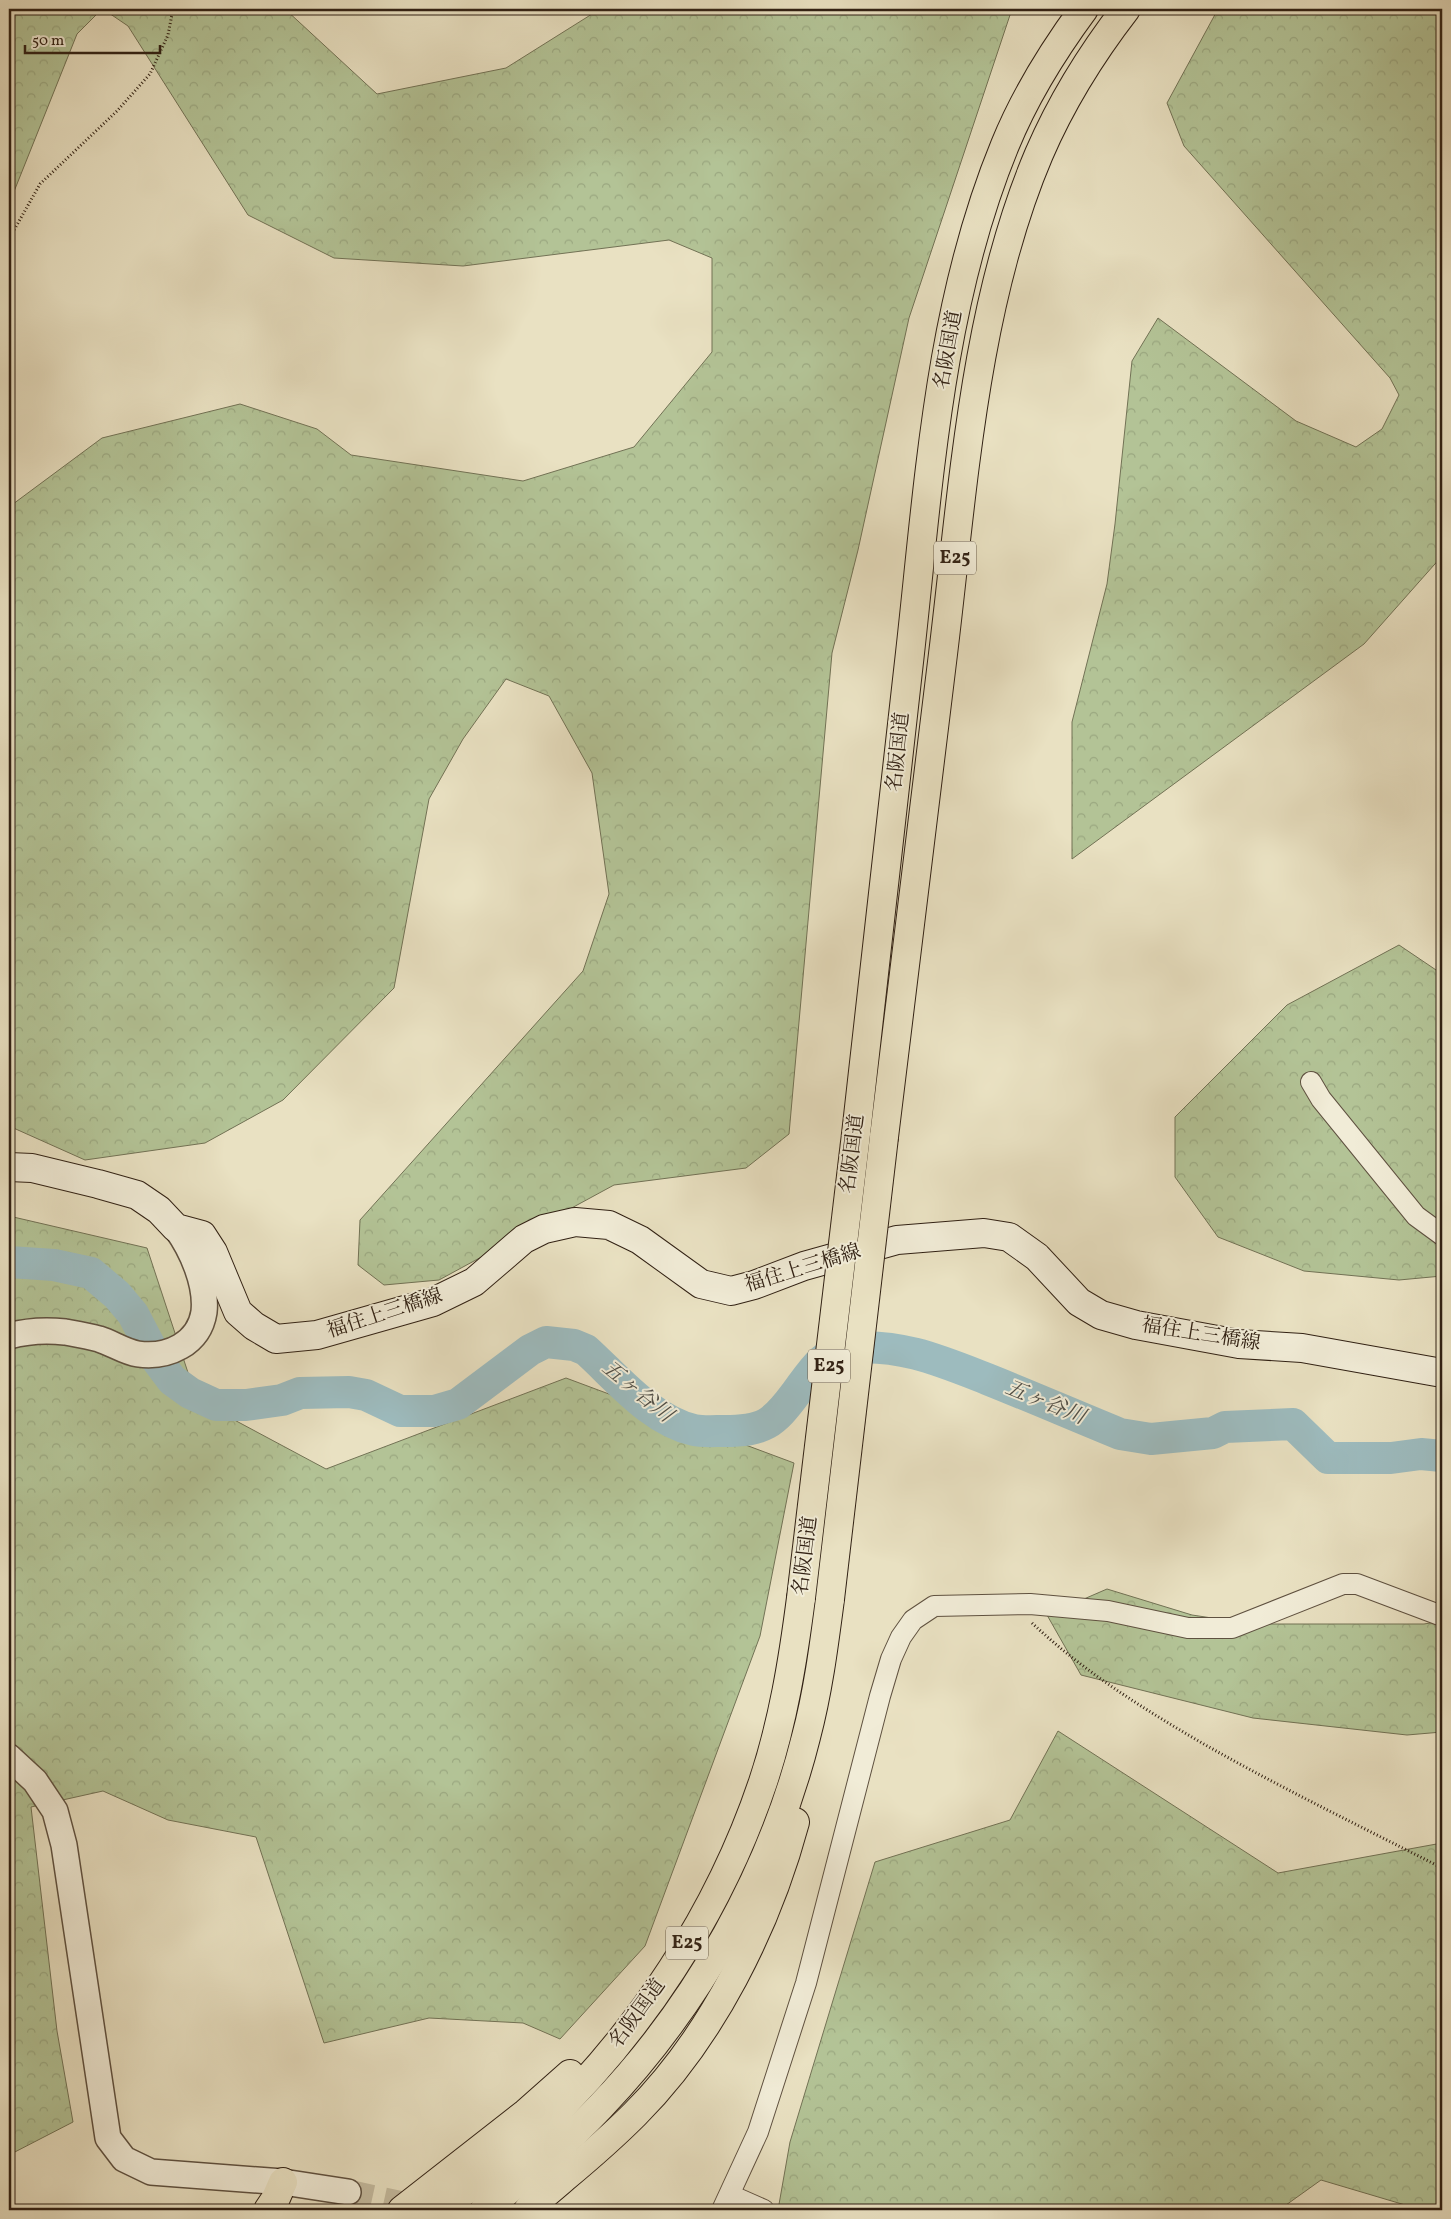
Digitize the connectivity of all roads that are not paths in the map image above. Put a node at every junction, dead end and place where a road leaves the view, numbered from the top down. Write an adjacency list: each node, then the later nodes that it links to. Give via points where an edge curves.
1 (1084, 9): 11 (highway, 名阪国道 / E25, bridge, via 1031,91 1005,144 963,274 949,341 928,492 802,1598)
2 (1126, 9): 10 (highway, 名阪国道 / E25, bridge, via 1089,62 1039,155 999,277 984,344 965,476)
3 (1311, 1082): 6 (street, via 1321,1099 1416,1216)
4 (9, 1167): 5 (main road, via 32,1168 137,1195 159,1210)
5 (176, 1228): 7 (street, via 187,1242 205,1301 202,1321 195,1336 176,1349 138,1354 98,1339 64,1332 37,1331); 8 (main road, 福住上三橋線, via 202,1235 213,1252 238,1312 276,1339 317,1335 433,1302 474,1282 524,1239 544,1229 575,1222 609,1225 640,1240 701,1284 731,1291 804,1266 898,1240 984,1233 1009,1237 1037,1257 1079,1302 1101,1315 1136,1325 1239,1344 1302,1348)
6 (1442, 1235)
7 (9, 1336)
8 (1442, 1373)
9 (1442, 1616): 15 (street, via 1357,1584 1343,1584 1232,1628 1188,1628 1108,1611 1014,1605 934,1606 913,1620 891,1659 864,1751 806,1983 758,2132)
10 (822, 1665): 20 (highway, 名阪国道 / E25, via 806,1737 771,1843 713,1956 641,2061 600,2107 556,2150); 21 (highway, via 798,1813 786,1857 747,1951 702,2029 660,2088)
11 (779, 1726): 18 (highway, via 741,1828 715,1878 655,1974 616,2025 573,2072 526,2113); 19 (highway, 名阪国道 / E25, via 763,1782 720,1886 656,1993 620,2042 539,2130)
12 (9, 1757): 13 (street, via 35,1781 55,1811 62,1837 108,2138 124,2159 151,2172)
13 (291, 2183): 14 (street); 16 (highway); 17 (highway)
14 (348, 2192)
15 (726, 2202): 22 (street)
16 (268, 2210)
17 (282, 2210)
18 (402, 2210)
19 (440, 2210)
20 (484, 2210)
21 (528, 2210)
22 (764, 2210)

